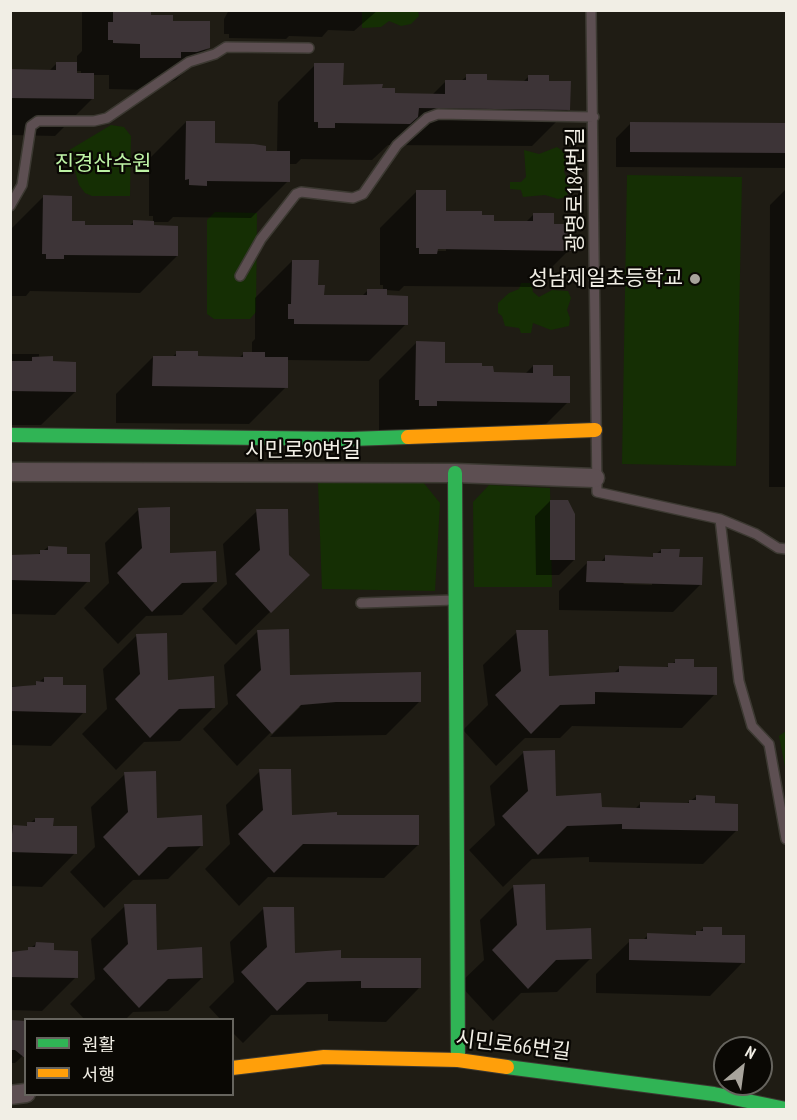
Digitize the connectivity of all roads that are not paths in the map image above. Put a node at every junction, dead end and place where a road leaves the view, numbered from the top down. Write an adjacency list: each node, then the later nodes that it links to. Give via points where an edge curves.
1 (591, 10): 3 (lane, 광명로184번길)
2 (309, 48): 4 (lane, via 226,47 189,62 107,117 94,121 38,121 31,126 22,184)
3 (594, 117): 5 (lane, via 438,114 427,118 396,145 363,194 353,198 296,194 261,239); 6 (lane, 광명로184번길)
4 (10, 206)
5 (240, 276)
6 (595, 430): 7 (street, via 350,439); 10 (lane, 광명로184번길)
7 (10, 435)
8 (10, 472): 9 (street, 시민로90번길)
9 (455, 473): 10 (street, 시민로90번길); 13 (street)
10 (595, 478): 11 (lane, via 597,492)
11 (720, 519): 12 (lane); 15 (lane, via 739,681 752,726 769,744)
12 (786, 549)
13 (456, 600): 14 (lane); 16 (street)
14 (361, 603)
15 (786, 838)
16 (458, 1060): 17 (street, 시민로66번길, via 324,1058); 18 (street, 시민로66번길, via 714,1094)
17 (234, 1068)
18 (786, 1109)

